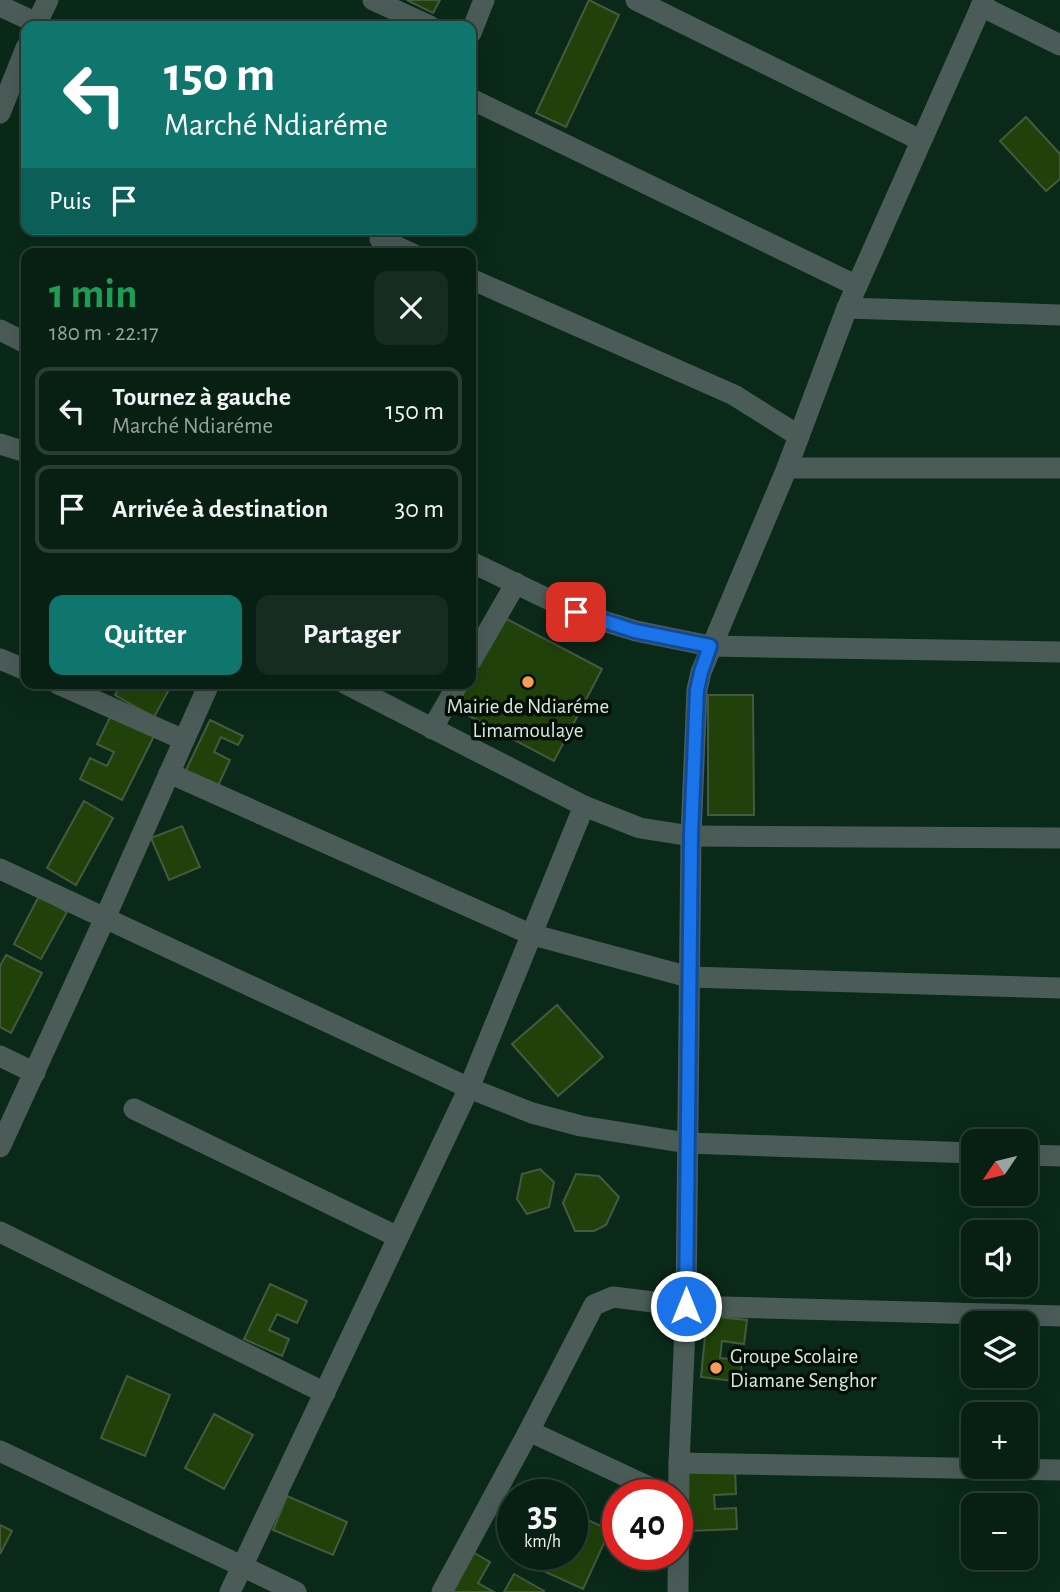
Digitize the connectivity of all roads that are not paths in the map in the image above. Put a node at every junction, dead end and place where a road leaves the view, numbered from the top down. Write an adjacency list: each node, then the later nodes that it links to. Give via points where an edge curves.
1 (48, 0): 8 (street)
2 (373, 0): 9 (street)
3 (484, 0): 10 (street)
4 (636, 0): 15 (street)
5 (982, 3): 11 (street); 15 (street)
6 (0, 6): 7 (street)
7 (30, 21)
8 (40, 21)
9 (418, 21)
10 (476, 21)
11 (1060, 45)
12 (21, 60): 14 (street)
13 (476, 101): 19 (street)
14 (0, 113)
15 (920, 140): 19 (street)
16 (379, 241): 17 (street)
17 (397, 248)
18 (476, 281): 24 (street, via 734,395)
19 (857, 286): 20 (street)
20 (847, 308): 21 (street); 24 (street)
21 (1060, 315)
22 (0, 330): 23 (street)
23 (21, 340)
24 (799, 436): 27 (street)
25 (0, 444): 26 (street)
26 (21, 450)
27 (787, 468): 28 (street); 31 (street)
28 (1060, 468)
29 (476, 564): 30 (street)
30 (516, 583): 31 (street, via 596,619); 32 (street)
31 (710, 646): 33 (street); 44 (street, via 697,690)
32 (476, 652)
33 (1060, 652)
34 (0, 659): 35 (street)
35 (21, 668)
36 (69, 689): 41 (street)
37 (207, 689): 41 (street)
38 (356, 689): 40 (street)
39 (454, 689): 40 (street)
40 (432, 729): 43 (street)
41 (184, 740): 42 (street)
42 (169, 773): 47 (street); 48 (street)
43 (584, 806): 44 (street, via 640,828); 48 (street)
44 (691, 836): 45 (street); 49 (street)
45 (1060, 838)
46 (0, 869): 47 (street)
47 (106, 918): 52 (street); 53 (street)
48 (530, 934): 49 (street); 53 (street)
49 (689, 977): 50 (street); 55 (street)
50 (1060, 988)
51 (0, 1056): 52 (street)
52 (35, 1073): 56 (street)
53 (469, 1088): 55 (street, via 581,1126); 61 (street)
54 (134, 1109): 61 (street)
55 (687, 1143): 57 (street); 62 (street)
56 (0, 1147)
57 (961, 1153)
58 (1038, 1155): 59 (street)
59 (1060, 1156)
60 (0, 1232): 64 (street)
61 (398, 1237): 64 (street)
62 (686, 1306): 63 (street); 65 (street, via 612,1297 594,1305); 67 (street)
63 (1060, 1316)
64 (326, 1394): 71 (street)
65 (529, 1431): 69 (street); 75 (street)
66 (0, 1451): 71 (street)
67 (679, 1463): 68 (street); 70 (street)
68 (1060, 1470)
69 (631, 1479)
70 (676, 1479)
71 (242, 1565): 73 (street); 74 (street)
72 (677, 1570): 76 (street)
73 (230, 1592)
74 (296, 1592)
75 (442, 1592)
76 (678, 1592)

